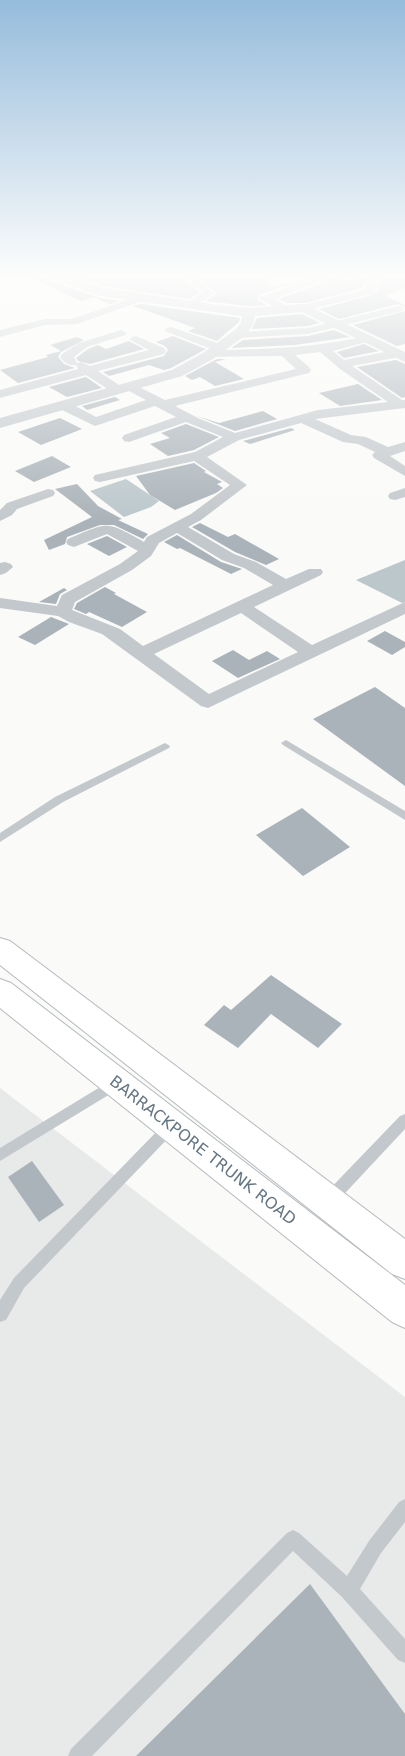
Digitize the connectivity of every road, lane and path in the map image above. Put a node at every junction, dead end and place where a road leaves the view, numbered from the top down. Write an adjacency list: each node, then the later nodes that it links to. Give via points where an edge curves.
1 (67, 358): 8 (street)
2 (87, 358): 8 (street)
3 (135, 358): 10 (street)
4 (203, 358): 12 (street, via 176,373)
5 (292, 358): 14 (street, via 305,370 212,394)
6 (335, 358): 9 (street)
7 (365, 358): 9 (street)
8 (73, 362): 10 (street); 11 (street)
9 (342, 364): 15 (street)
10 (89, 371): 12 (street); 13 (street)
11 (0, 381)
12 (124, 389): 14 (street); 16 (street)
13 (0, 394)
14 (159, 403): 16 (street, via 95,422); 17 (street)
15 (402, 404): 18 (street)
16 (64, 405): 19 (street)
17 (186, 418): 20 (street); 21 (street)
18 (302, 418): 20 (street); 23 (street)
19 (0, 423)
20 (234, 437): 24 (street)
21 (129, 438)
22 (405, 446): 23 (street)
23 (387, 452): 25 (street, via 379,455)
24 (200, 456): 26 (street); 29 (street, via 240,485)
25 (405, 472)
26 (100, 478)
27 (48, 493): 28 (street, via 12,506)
28 (0, 516)
29 (177, 527): 31 (street, via 153,540); 33 (street)
30 (74, 542): 31 (street, via 111,530)
31 (146, 549): 37 (street, via 126,566 68,599)
32 (315, 572): 33 (street)
33 (286, 586): 35 (street)
34 (0, 603): 37 (street)
35 (241, 606): 38 (street); 39 (street)
36 (405, 607): 38 (street)
37 (63, 612): 39 (street, via 71,618 104,628)
38 (311, 652): 39 (street, via 208,702)
39 (142, 653)
40 (286, 743): 42 (lane)
41 (164, 746): 43 (lane, via 54,801)
42 (405, 816)
43 (0, 838)
44 (0, 949): 50 (main road)
45 (0, 991): 46 (main road, BARRACKPORE TRUNK ROAD)
46 (117, 1083): 48 (main road, BARRACKPORE TRUNK ROAD); 49 (lane)
47 (405, 1120): 50 (lane)
48 (172, 1125): 52 (main road, BARRACKPORE TRUNK ROAD); 53 (lane, via 20,1283)
49 (0, 1155)
50 (328, 1201): 51 (main road)
51 (405, 1261)
52 (405, 1309)
53 (0, 1314)
54 (405, 1508): 55 (lane, via 375,1547)
55 (349, 1590): 56 (lane); 57 (lane, via 293,1538)
56 (405, 1653)
57 (78, 1756)

